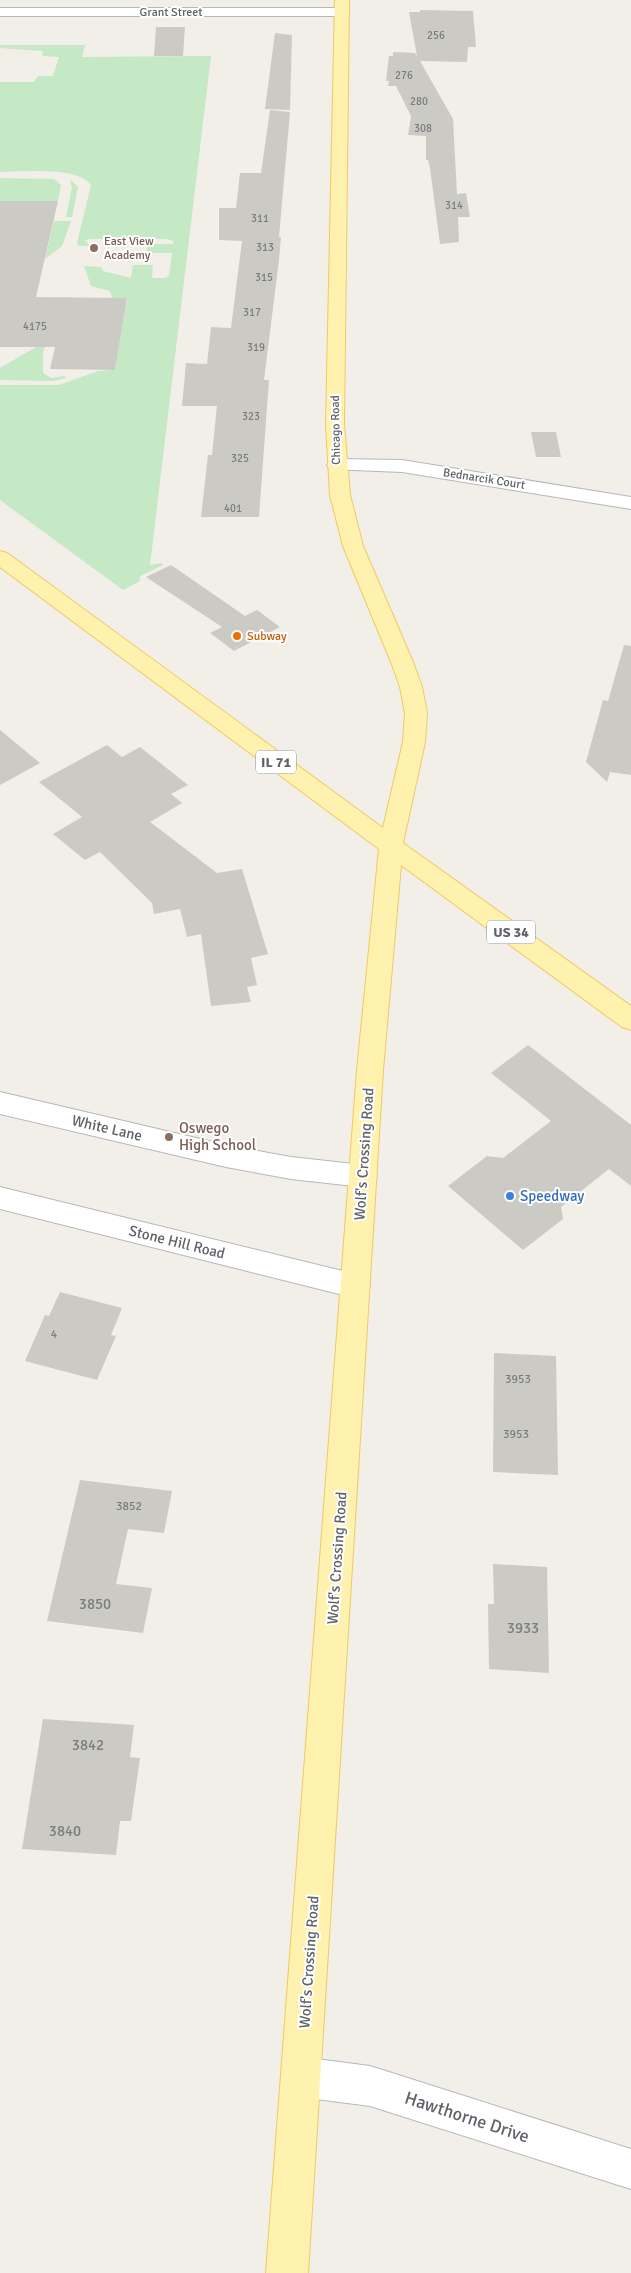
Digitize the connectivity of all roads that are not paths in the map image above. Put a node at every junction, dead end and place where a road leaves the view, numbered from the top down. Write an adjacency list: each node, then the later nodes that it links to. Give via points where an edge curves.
1 (342, 6): 2 (street, Grant Street); 3 (main road, Chicago Road)
2 (0, 12)
3 (337, 465): 4 (street, Bednarcik Court, via 402,466); 6 (main road, Chicago Road, via 340,494 353,546 402,662 416,713 414,742)
4 (631, 503)
5 (0, 557): 6 (main road, IL 71)
6 (391, 844): 7 (main road, US 34); 9 (main road, Wolf's Crossing Road)
7 (630, 1017)
8 (0, 1104): 9 (street, White Lane, via 235,1158)
9 (363, 1176): 11 (main road, Wolf's Crossing Road)
10 (0, 1198): 11 (street, Stone Hill Road)
11 (355, 1286): 12 (main road, Wolf's Crossing Road)
12 (301, 2077): 13 (street, Hawthorne Drive, via 370,2086); 14 (main road, Wolf's Crossing Road)
13 (631, 2169)
14 (287, 2273)

